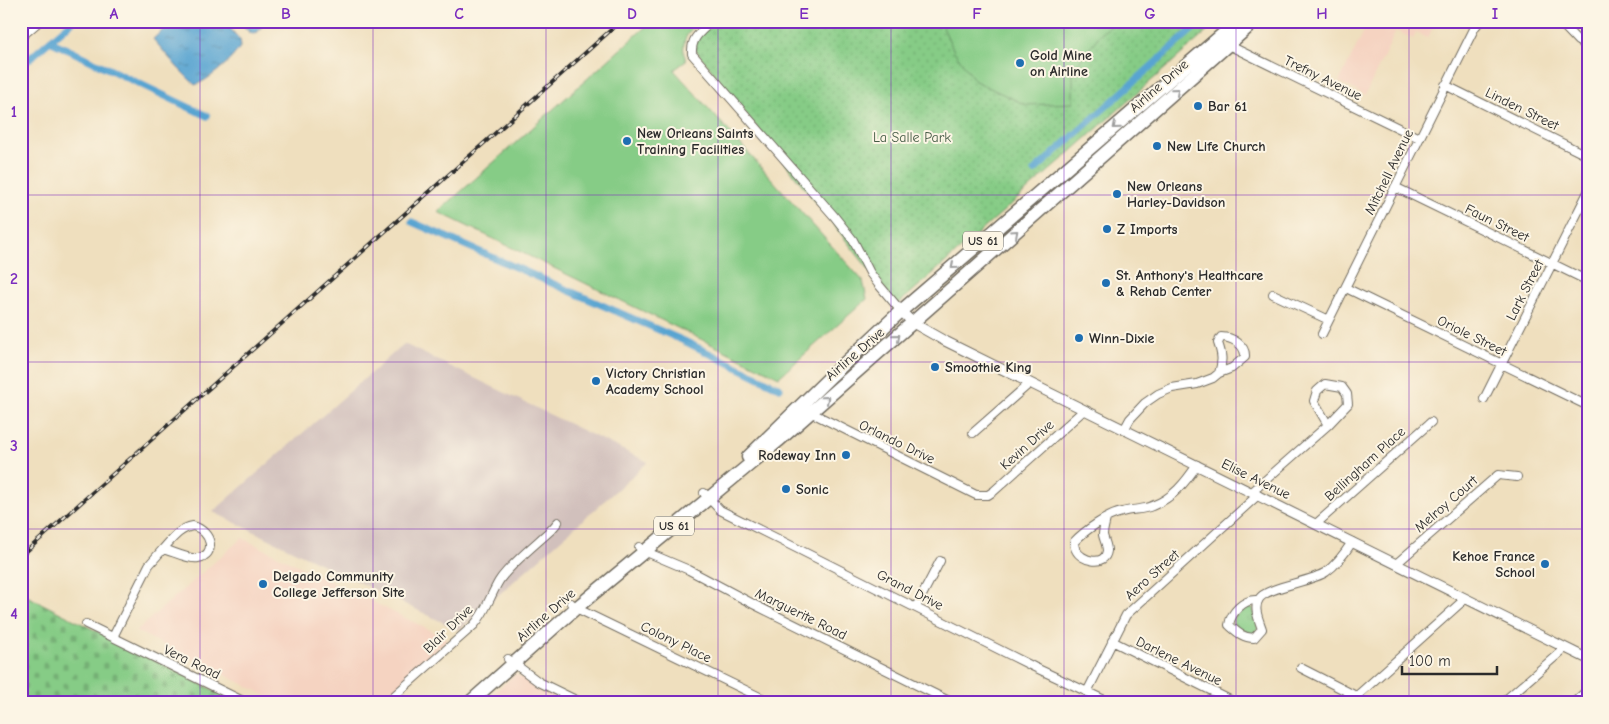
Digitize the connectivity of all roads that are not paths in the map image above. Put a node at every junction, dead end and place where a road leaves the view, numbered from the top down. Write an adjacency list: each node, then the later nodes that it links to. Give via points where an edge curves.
1 (35, 21): 7 (highway)
2 (712, 21): 21 (street, via 691,44 692,54 834,216 853,240 870,273)
3 (1238, 21): 8 (highway, Airline Drive / US 61)
4 (1255, 21): 8 (highway, Airline Drive / US 61)
5 (1480, 21): 10 (street, Mitchell Avenue)
6 (1559, 21): 9 (street, via 1578,41)
7 (21, 33)
8 (1224, 41): 11 (street, Trefny Avenue); 15 (highway, Airline Drive / US 61, one-way to 15); 16 (highway, Airline Drive / US 61, one-way to 8)
9 (1588, 46)
10 (1445, 86): 11 (street, Mitchell Avenue); 12 (street, Linden Street)
11 (1419, 138): 13 (street, Mitchell Avenue)
12 (1588, 156)
13 (1395, 187): 17 (street, Faun Street); 19 (street, Mitchell Avenue)
14 (1588, 192): 17 (street, Lark Street)
15 (1034, 197): 16 (highway); 21 (highway, Airline Drive / US 61, one-way to 21)
16 (1042, 208): 23 (highway, Airline Drive / US 61, one-way to 16)
17 (1552, 264): 18 (street, Faun Street); 25 (street, Lark Street)
18 (1588, 281)
19 (1346, 288): 22 (street, Mitchell Avenue); 25 (street, Oriole Street)
20 (1273, 294): 22 (street)
21 (901, 311): 23 (street, Elise Avenue); 29 (highway, Airline Drive / US 61)
22 (1329, 320): 24 (street, Mitchell Avenue)
23 (913, 323): 27 (street, Elise Avenue); 32 (highway, Airline Drive / US 61, one-way to 23)
24 (1322, 334)
25 (1502, 364): 28 (street, Lark Street); 30 (street, Oriole Street)
26 (1219, 372): 26 (street, via 1232,368 1245,357 1243,347 1228,337 1221,338 1218,343 1222,354); 35 (street, via 1198,384 1158,394 1145,403)
27 (1030, 383): 31 (street, Elise Avenue); 36 (street)
28 (1484, 399)
29 (800, 406): 32 (street, Orlando Drive); 41 (highway, Airline Drive / US 61)
30 (1588, 406)
31 (1084, 410): 35 (street, Elise Avenue); 40 (street, Kevin Drive, via 994,492)
32 (811, 413): 40 (street, Orlando Drive, via 976,495); 41 (highway, Airline Drive / US 61)
33 (1431, 422): 44 (street, Bellingham Place)
34 (1328, 425): 34 (street, Aero Street, via 1348,404 1342,387 1326,384 1317,390 1314,401); 39 (street, Aero Street)
35 (1124, 430): 37 (street, Elise Avenue)
36 (973, 433)
37 (1197, 465): 39 (street, Elise Avenue); 42 (street, via 1168,498 1151,507 1120,512)
38 (1517, 477): 49 (street, Melroy Court, via 1498,475)
39 (1255, 494): 44 (street, Elise Avenue); 56 (street, Aero Street, via 1126,615)
40 (985, 495)
41 (706, 496): 47 (highway, Airline Drive / US 61); 53 (street, Grand Drive, via 720,510)
42 (1106, 519): 42 (street, via 1103,535 1107,550 1105,556 1095,561 1079,554 1074,542 1081,533)
43 (558, 522): 65 (street, Blair Drive, via 505,573 474,625)
44 (1316, 524): 45 (street, Elise Avenue)
45 (1352, 542): 49 (street, Elise Avenue); 51 (street, via 1327,571 1300,583 1270,590)
46 (163, 549): 46 (street, via 180,531 193,526 205,531 210,545 206,555 198,558); 55 (street, via 149,565)
47 (641, 549): 52 (highway, Airline Drive / US 61); 70 (street, Marguerite Road)
48 (940, 561): 53 (street)
49 (1396, 564): 50 (street, Elise Avenue)
50 (1465, 599): 57 (street, Elise Avenue); 63 (street)
51 (1258, 600): 51 (street, via 1251,600 1230,617 1229,624 1246,638 1254,638 1262,629 1256,608)
52 (574, 605): 59 (highway, Airline Drive / US 61); 69 (street, Colony Place)
53 (916, 607): 62 (street, Grand Drive)
54 (86, 624): 55 (street, Vera Road)
55 (113, 637): 64 (street, Vera Road)
56 (1112, 641): 62 (street, Aero Street); 72 (street, Darlene Avenue)
57 (1565, 648): 58 (street, Elise Avenue); 74 (street)
58 (1588, 658)
59 (510, 661): 66 (highway, Airline Drive / US 61); 67 (highway, Airline Drive / US 61); 68 (street, via 539,682)
60 (1302, 668): 63 (street)
61 (1588, 691): 75 (main road)
62 (1087, 692): 71 (street, Grand Drive)
63 (1356, 696): 73 (street)
64 (248, 703)
65 (386, 703)
66 (458, 703)
67 (469, 703)
68 (582, 703)
69 (772, 703)
70 (953, 703)
71 (1111, 703)
72 (1236, 703)
73 (1349, 703)
74 (1502, 703)
75 (1574, 703)

